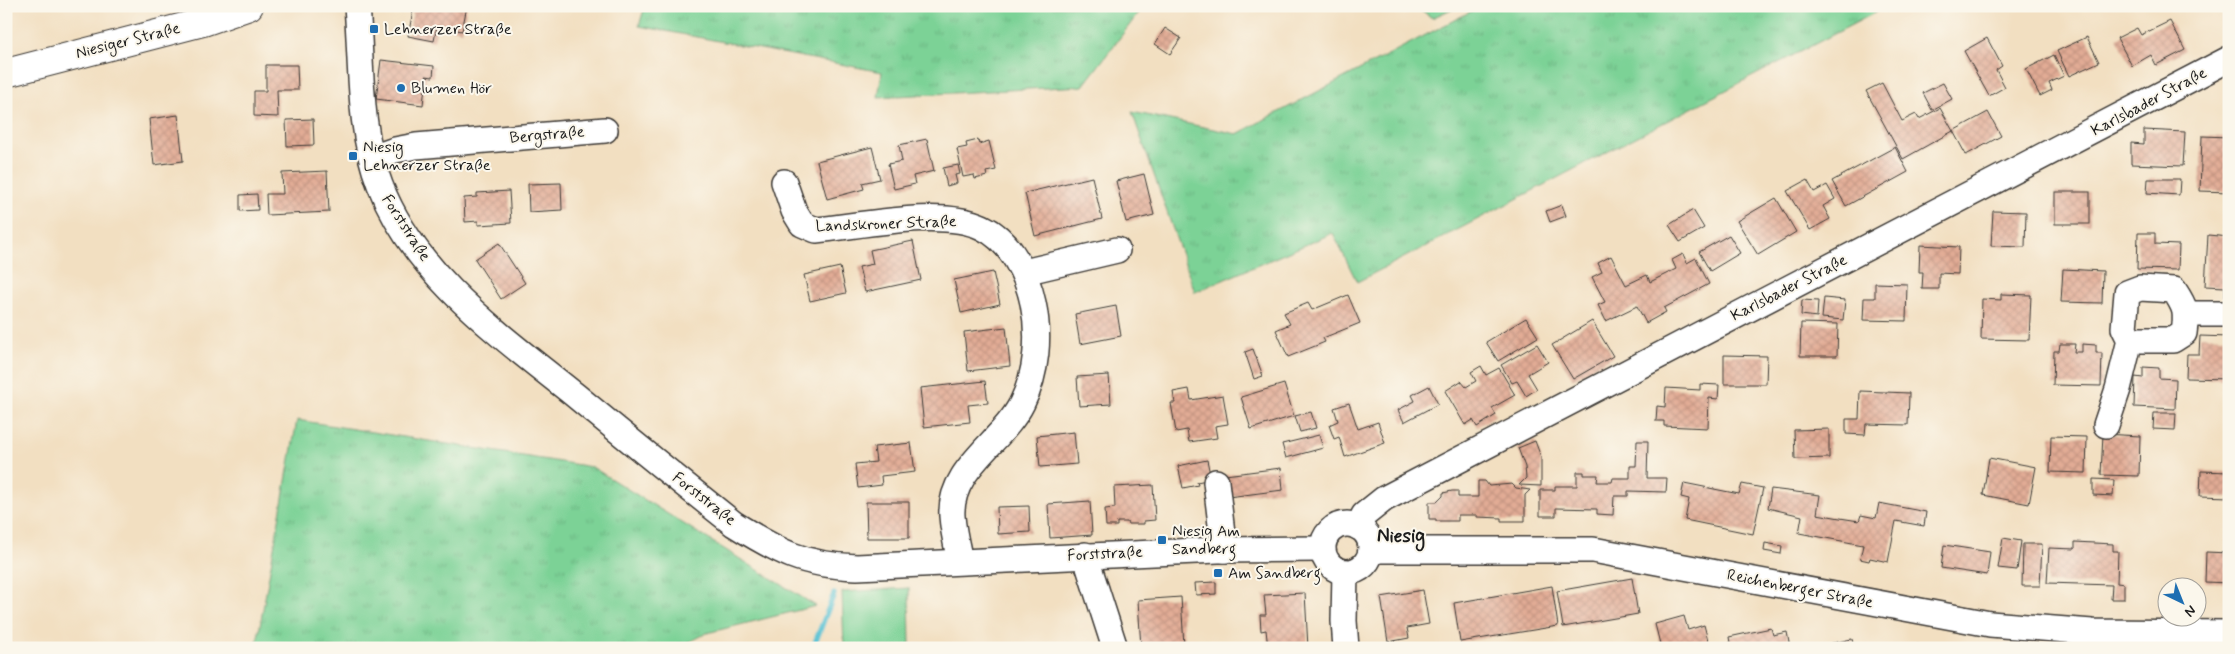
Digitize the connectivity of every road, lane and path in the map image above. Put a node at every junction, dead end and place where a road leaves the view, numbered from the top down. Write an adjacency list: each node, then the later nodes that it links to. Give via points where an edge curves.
1 (249, 6): 4 (main road, Niesiger Straße, via 203,22)
2 (358, 6): 6 (street, Forststraße, via 364,119)
3 (2229, 59): 15 (street, Karlsbader Straße, via 1384,499 1364,515)
4 (6, 73)
5 (605, 130): 6 (street, Bergstraße, via 416,146)
6 (372, 158): 20 (street, Forststraße, via 379,185 391,211 424,258 458,298 734,524 791,556 835,566)
7 (784, 182): 9 (street, Landskroner Straße, via 802,224 816,230 913,219 960,220 982,227 1001,242)
8 (1117, 250): 9 (street)
9 (1024, 272): 20 (street, Landskroner Straße, via 1036,317 1034,373 1022,404 1002,434 968,468 955,495 952,515)
10 (2187, 314): 11 (street); 12 (street, via 2184,333 2173,340); 12 (street, via 2174,290 2140,288 2127,293 2124,328)
11 (2229, 314)
12 (2130, 340): 13 (street)
13 (2106, 425)
14 (1216, 482): 17 (street)
15 (1358, 527): 16 (street, via 1344,524 1331,530); 18 (street, via 1366,533)
16 (1322, 549): 17 (street, Forststraße); 21 (street, via 1329,565)
17 (1224, 550): 19 (street, Forststraße)
18 (1371, 550): 21 (street, via 1362,567); 23 (street, Reichenberger Straße, via 1593,550)
19 (1085, 555): 20 (street, Forststraße); 24 (street)
20 (960, 561)
21 (1345, 572): 25 (street)
22 (2229, 633): 23 (street, Reichenberger Straße)
23 (2091, 640)
24 (1114, 648)
25 (1346, 648)

